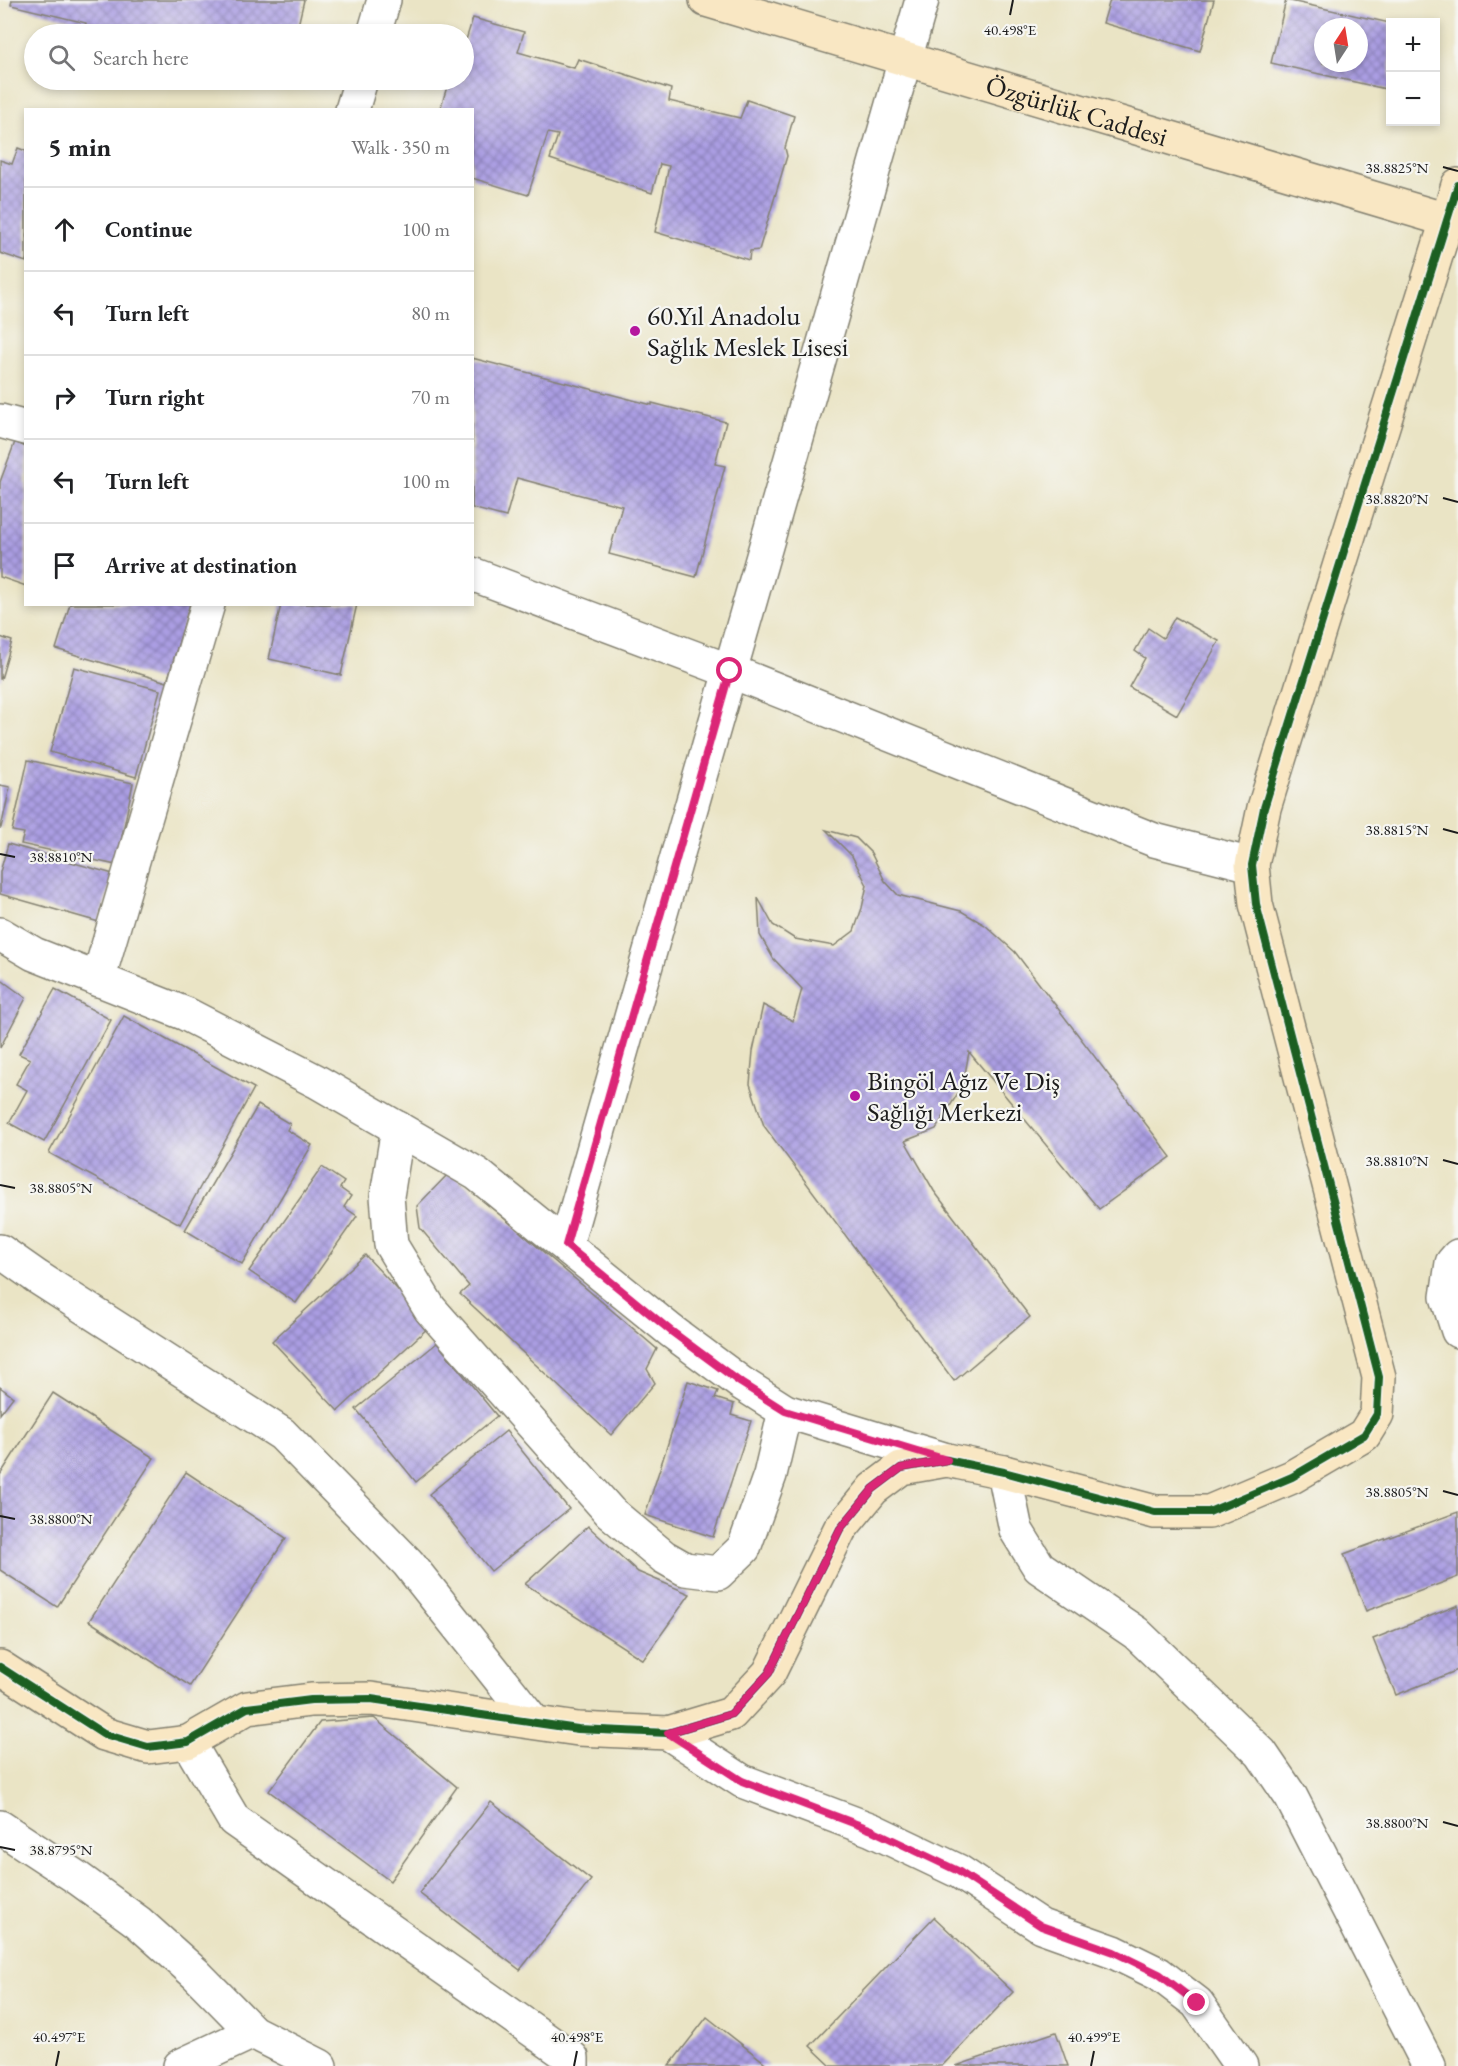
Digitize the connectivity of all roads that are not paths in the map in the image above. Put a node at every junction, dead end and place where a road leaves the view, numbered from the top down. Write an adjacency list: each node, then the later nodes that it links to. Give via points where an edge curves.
1 (384, 0): 4 (street)
2 (706, 0): 5 (street, Özgürlük Caddesi)
3 (922, 0): 5 (street)
4 (377, 24)
5 (906, 58): 9 (street, Özgürlük Caddesi); 14 (street)
6 (358, 90): 7 (street)
7 (353, 108)
8 (1458, 185): 9 (street)
9 (1447, 220): 15 (street, via 1264,808)
10 (0, 421): 11 (street)
11 (24, 427)
12 (474, 575): 14 (street)
13 (207, 606): 17 (street)
14 (730, 671): 15 (street, via 1154,840); 19 (street)
15 (1251, 866): 25 (street, via 1256,904 1379,1377 1377,1414 1364,1435 1292,1477 1209,1512 1155,1512)
16 (0, 934): 17 (street, via 34,954)
17 (98, 980): 18 (street, via 186,1014)
18 (398, 1128): 19 (street, via 477,1174); 23 (street, via 387,1196 390,1245 424,1300 610,1512 664,1557 686,1569 718,1573 744,1548 770,1475)
19 (566, 1245): 23 (street, via 671,1331)
20 (0, 1251): 27 (street, via 282,1434 408,1563)
21 (1458, 1256): 22 (street, via 1452,1263 1447,1297)
22 (1458, 1331)
23 (785, 1411): 24 (street)
24 (947, 1460): 25 (street); 28 (street, via 901,1468 873,1489 840,1529 769,1673 731,1714)
25 (1004, 1472): 36 (street, via 1016,1530 1039,1567 1136,1634 1261,1753 1291,1797)
26 (0, 1667): 29 (street, via 104,1734 148,1747)
27 (534, 1722): 28 (street, via 578,1729); 29 (street, via 371,1699 311,1700 246,1708)
28 (668, 1733): 35 (street, via 742,1781 872,1830 958,1871 1041,1926 1114,1952 1159,1974 1197,2003)
29 (188, 1742): 34 (street, via 234,1820 572,2058)
30 (0, 1827): 31 (street, via 138,1922)
31 (253, 2032): 32 (street); 33 (street)
32 (180, 2066)
33 (320, 2066)
34 (572, 2066)
35 (1241, 2066)
36 (1429, 2066)

